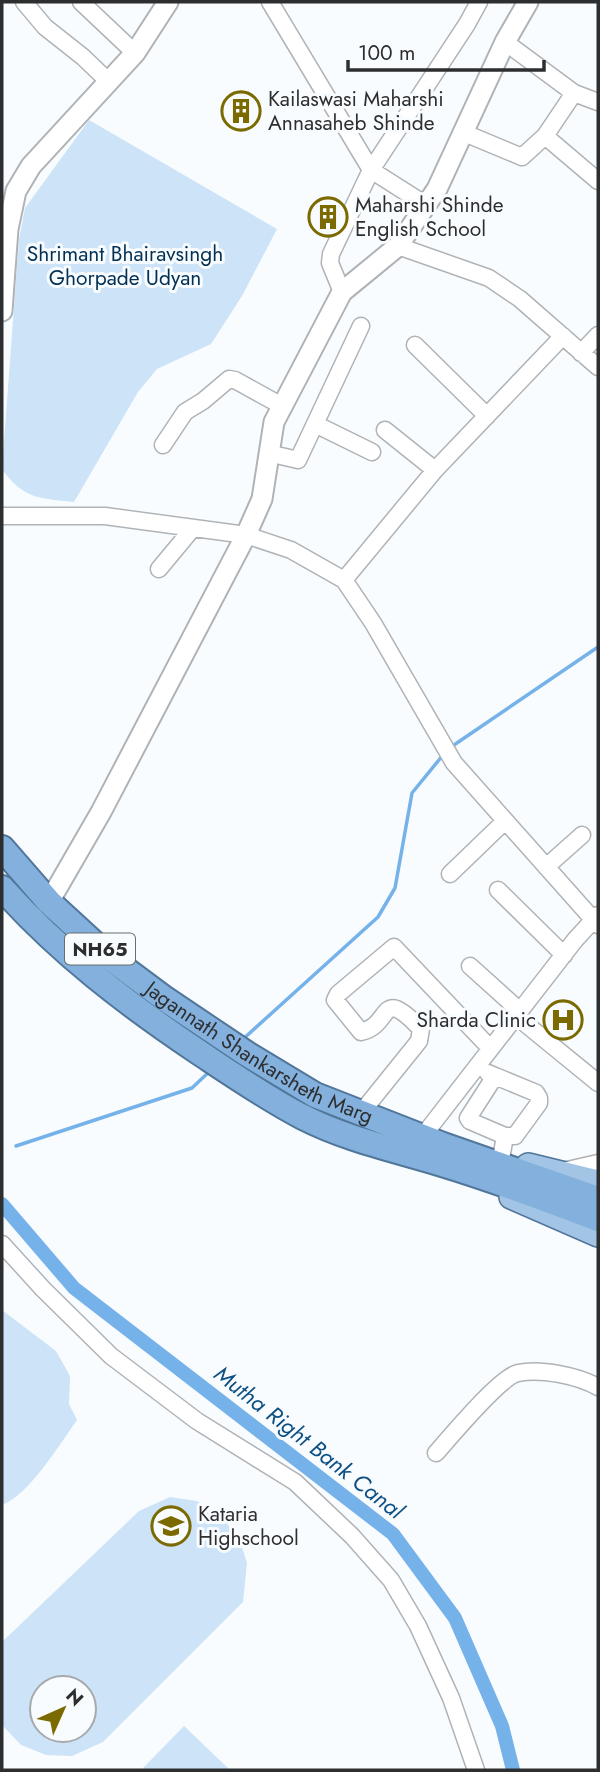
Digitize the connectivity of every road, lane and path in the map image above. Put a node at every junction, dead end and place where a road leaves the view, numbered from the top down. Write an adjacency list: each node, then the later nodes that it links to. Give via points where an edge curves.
1 (24, 2): 9 (street, via 45,27)
2 (81, 2): 8 (street)
3 (167, 2): 8 (street)
4 (270, 2): 14 (street)
5 (479, 2): 14 (street)
6 (528, 2): 7 (street)
7 (505, 42): 10 (street); 12 (street)
8 (135, 53): 9 (street)
9 (109, 82): 19 (street, via 32,166 16,191 8,229)
10 (574, 93): 11 (street); 13 (street)
11 (598, 102)
12 (462, 132): 13 (street, via 522,157); 16 (street)
13 (545, 136): 15 (street)
14 (372, 170): 16 (street); 18 (street, via 331,254)
15 (598, 181)
16 (426, 205): 17 (street)
17 (398, 246): 18 (street); 22 (street, via 489,278)
18 (342, 292): 26 (street)
19 (2, 310)
20 (361, 326): 28 (street)
21 (598, 335): 24 (street)
22 (563, 336): 24 (street); 27 (street)
23 (415, 345): 27 (street)
24 (582, 353): 25 (street)
25 (598, 367)
26 (282, 406): 30 (street, via 229,379 185,412); 32 (street)
27 (487, 416): 33 (street)
28 (315, 424): 31 (street); 32 (street, via 298,460)
29 (385, 430): 33 (street)
30 (163, 445)
31 (372, 452)
32 (268, 453): 36 (street, via 262,499)
33 (435, 470): 38 (street)
34 (2, 516): 35 (street, via 105,516)
35 (193, 528): 36 (street); 37 (street)
36 (246, 535): 38 (street, via 291,550); 46 (street)
37 (159, 569)
38 (344, 580): 39 (street, via 454,764)
39 (505, 821): 42 (street); 43 (street)
40 (582, 835): 42 (street)
41 (2, 848): 46 (highway, Jagannath Shankarsheth Marg / NH65)
42 (546, 867): 47 (street)
43 (450, 874)
44 (2, 888): 57 (highway, Jagannath Shankarsheth Marg / NH65, via 94,978 251,1086 303,1117 389,1150)
45 (498, 890): 48 (street)
46 (49, 902): 55 (highway, Jagannath Shankarsheth Marg / NH65, via 110,958 214,1032 315,1095)
47 (597, 920): 48 (street)
48 (564, 955): 50 (street)
49 (470, 966): 50 (street)
50 (518, 1014): 51 (street); 54 (street)
51 (490, 1048): 52 (street); 55 (street, via 394,947 335,1000 361,1032 396,1008 421,1029 419,1041)
52 (475, 1068): 53 (street); 57 (street)
53 (495, 1076): 56 (street, via 468,1118); 56 (street, via 539,1098)
54 (598, 1083)
55 (361, 1113): 57 (highway, Jagannath Shankarsheth Marg / NH65)
56 (503, 1147): 57 (main road, Jagannath Shankarsheth Marg); 60 (main road, Jagannath Shankarsheth Marg)
57 (435, 1148): 60 (highway, Jagannath Shankarsheth Marg / NH65); 63 (main road, Jagannath Shankarsheth Marg)
58 (598, 1163): 60 (street)
59 (598, 1182): 60 (main road, Jagannath Shankarsheth Marg)
60 (561, 1188): 61 (highway, NH65); 62 (highway, NH65)
61 (598, 1199)
62 (598, 1219)
63 (598, 1235)
64 (2, 1244): 67 (street, via 111,1356 197,1421 295,1482 352,1536 391,1580 418,1626 451,1698)
65 (598, 1387): 66 (street, via 540,1372 516,1373)
66 (436, 1452)
67 (476, 1770)

